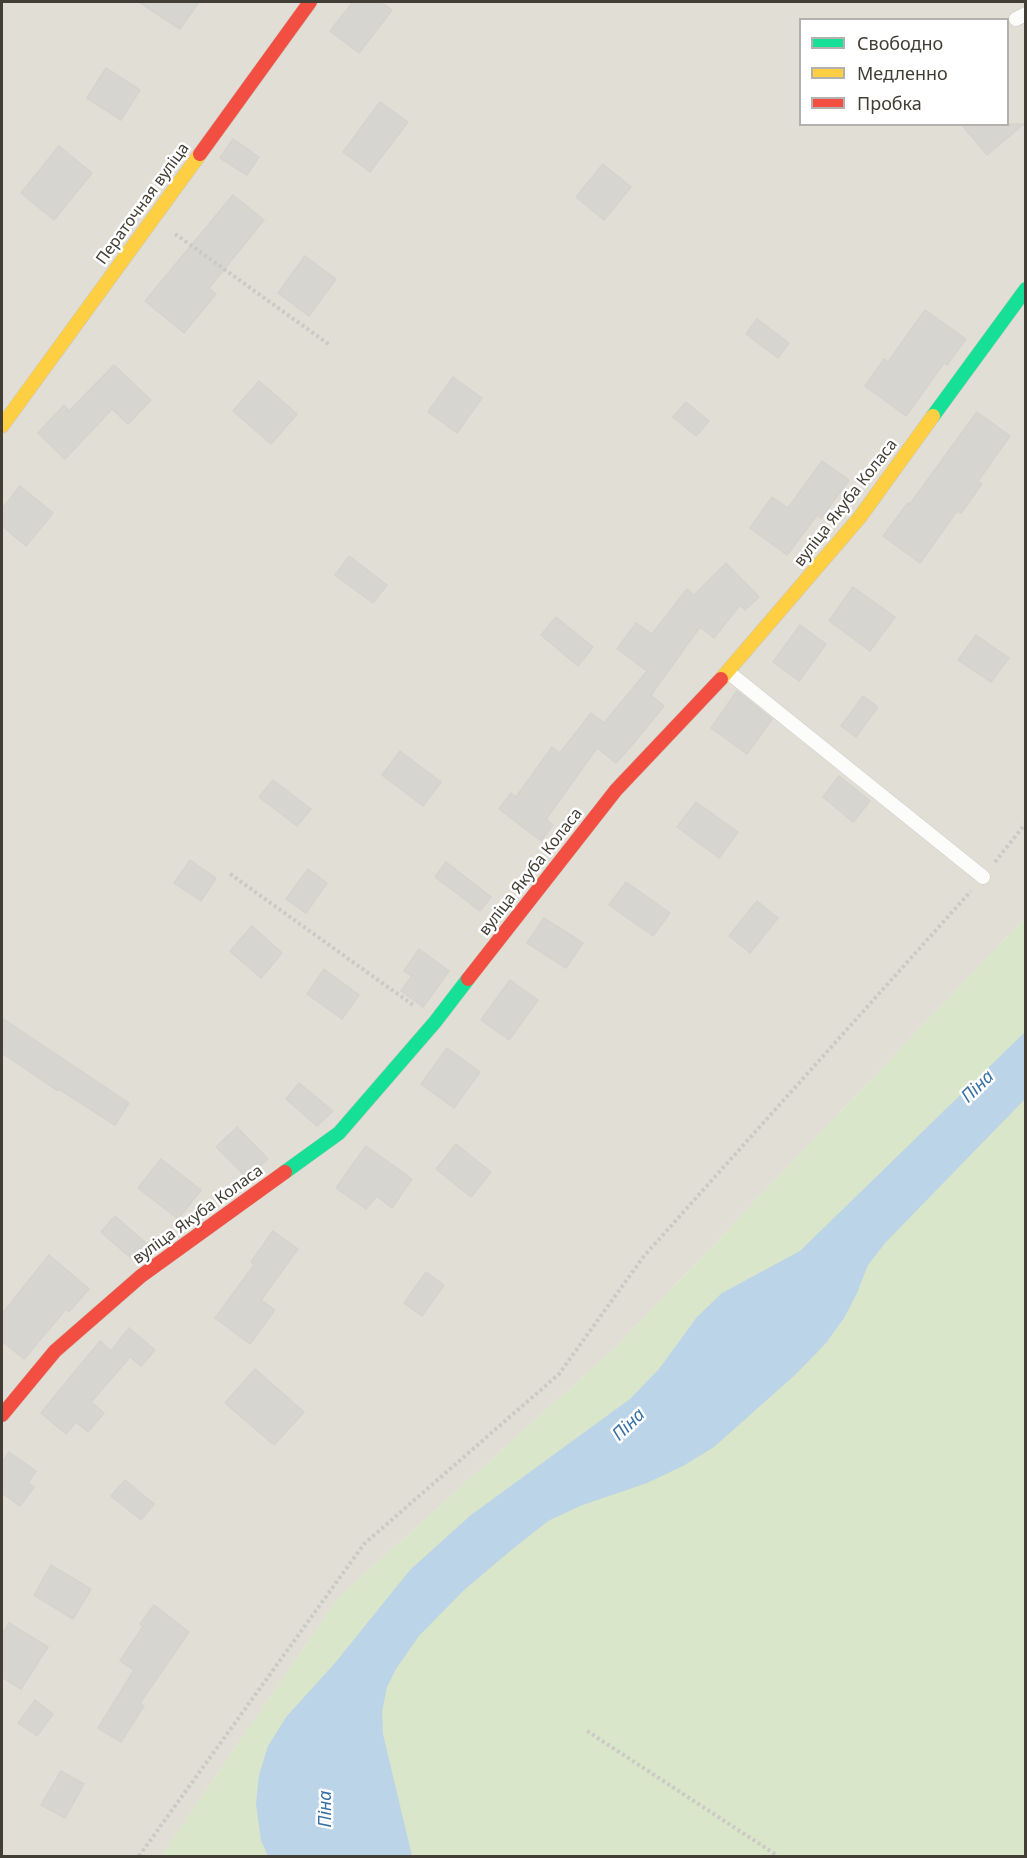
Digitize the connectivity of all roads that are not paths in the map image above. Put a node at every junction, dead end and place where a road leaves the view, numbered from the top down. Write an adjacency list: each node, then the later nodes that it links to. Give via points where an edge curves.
1 (310, 2): 3 (street, Ператочная вуліца)
2 (1026, 289): 4 (street, вуліца Якуба Коласа, via 860,517)
3 (2, 426)
4 (728, 672): 5 (lane); 6 (street, вуліца Якуба Коласа, via 616,790 435,1022 339,1133 141,1276 55,1351)
5 (983, 877)
6 (2, 1415)

